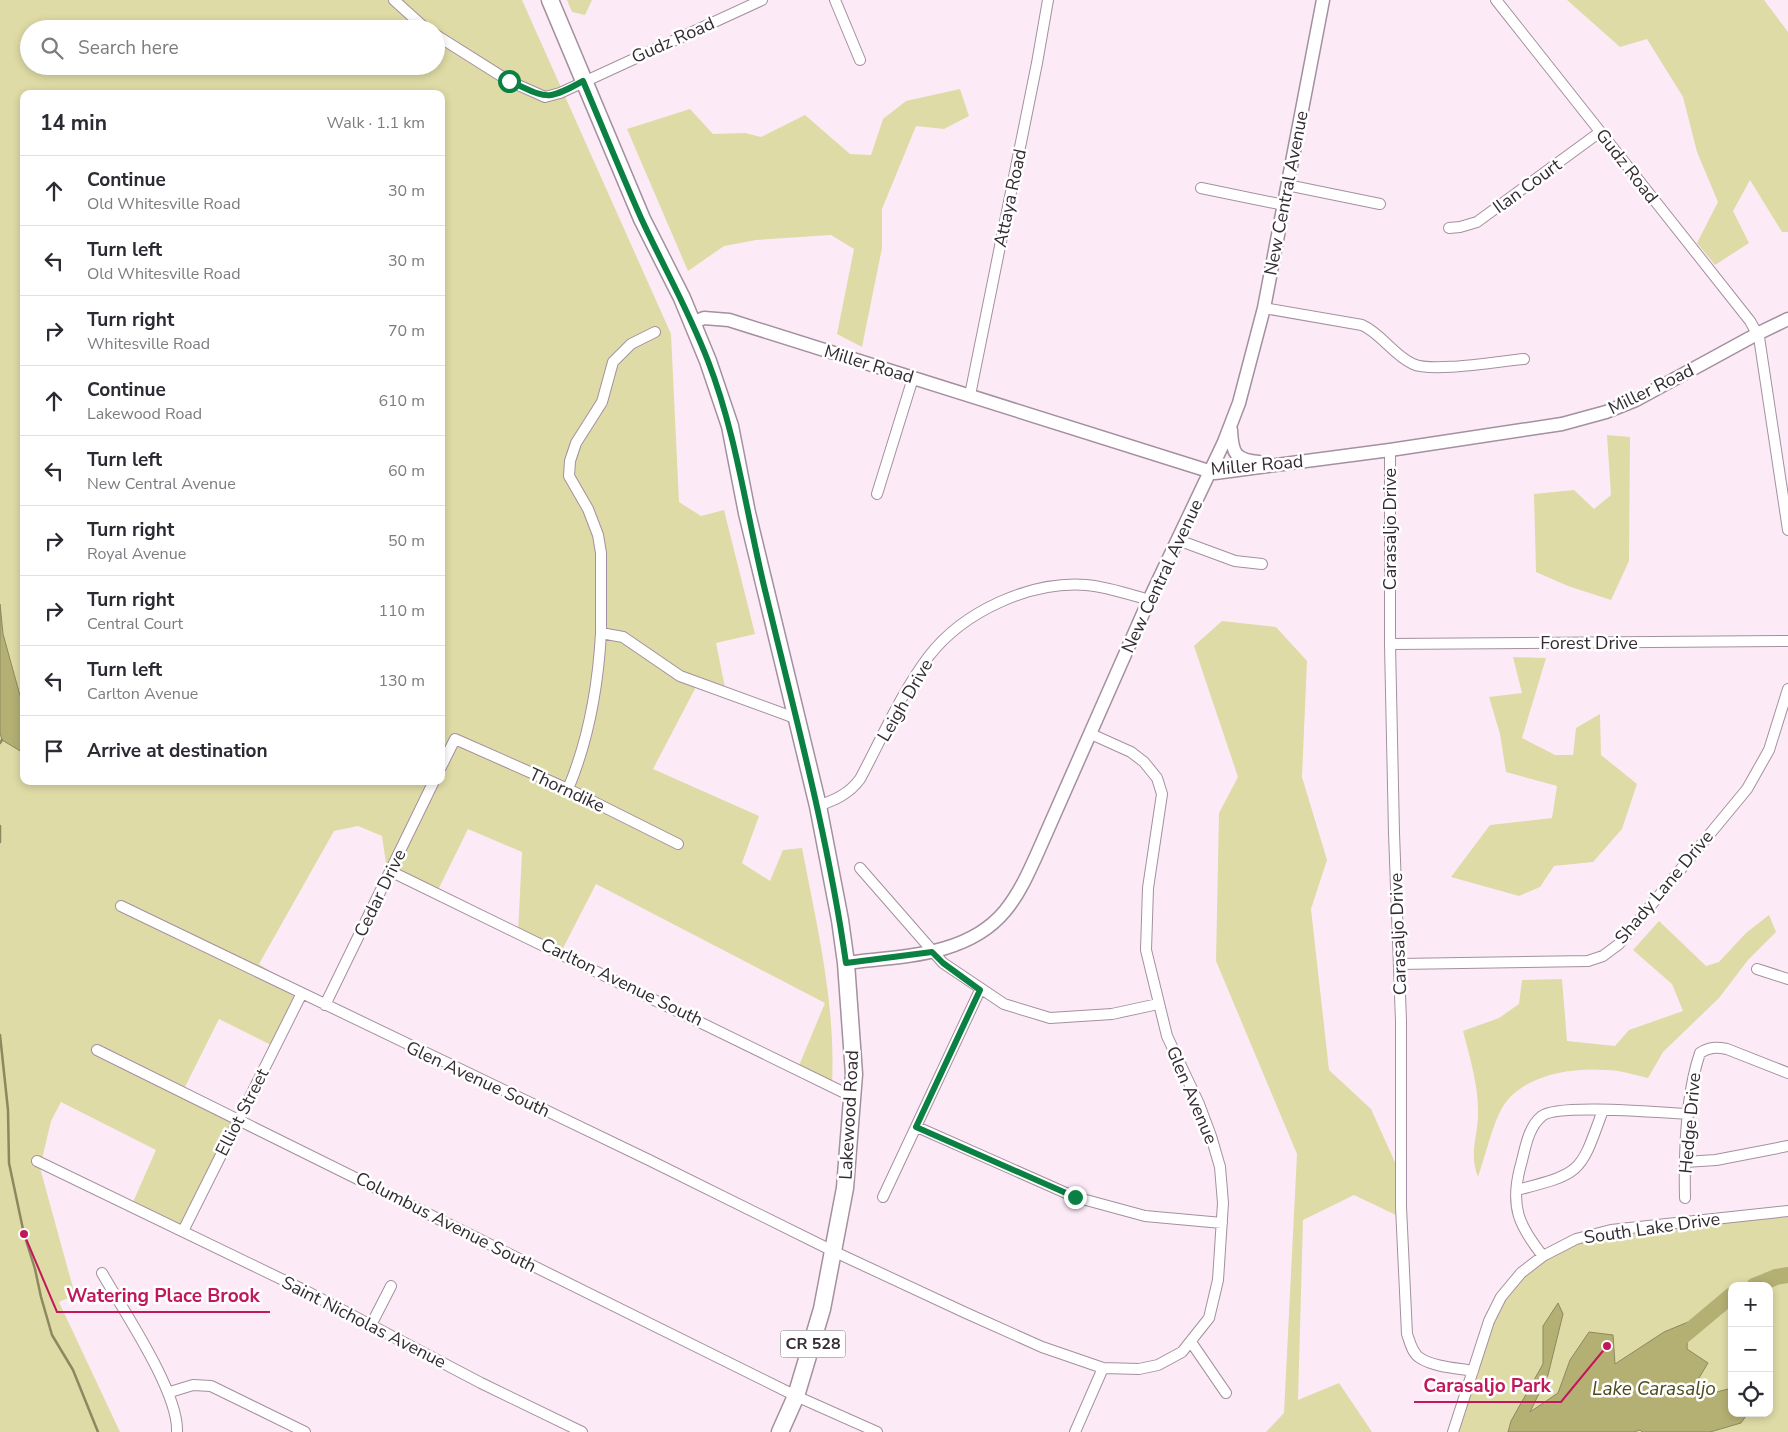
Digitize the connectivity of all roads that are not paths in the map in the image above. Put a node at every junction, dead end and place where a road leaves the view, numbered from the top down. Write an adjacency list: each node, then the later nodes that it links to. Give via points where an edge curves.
1 (394, 0): 8 (street)
2 (550, 0): 11 (main road, CR 528)
3 (762, 0): 11 (street, Gudz Road)
4 (835, 0): 10 (street)
5 (1048, 0): 25 (street, Attaya Road)
6 (1323, 0): 13 (street, New Central Avenue)
7 (1496, 0): 12 (street, Gudz Road)
8 (416, 20)
9 (445, 41): 11 (street, Gudz Road, via 509,81 545,97)
10 (860, 60)
11 (583, 81): 20 (main road, Lakewood Road / CR 528, via 642,219)
12 (1600, 132): 17 (street, Ilan Court, via 1477,222); 22 (street, Gudz Road)
13 (1287, 185): 15 (street); 16 (street, New Central Avenue)
14 (1201, 188): 16 (street)
15 (1380, 204)
16 (1284, 205): 18 (street, New Central Avenue)
17 (1449, 228)
18 (1264, 308): 23 (street, via 1362,325 1404,359 1424,368); 26 (street, New Central Avenue)
19 (1788, 319): 22 (street, Miller Road)
20 (692, 323): 24 (street, Miller Road, via 704,318 729,320); 39 (main road, Lakewood Road / CR 528, via 730,426)
21 (655, 332): 35 (street, via 631,344 612,362 602,402 591,415 570,461 570,476 598,535)
22 (1757, 334): 27 (street, Miller Road, via 1636,400 1606,412 1562,424); 31 (street, via 1764,359)
23 (1524, 359)
24 (914, 378): 25 (street, Miller Road); 30 (street)
25 (970, 395): 29 (street, Miller Road)
26 (1231, 425): 28 (street, via 1236,455 1244,461); 29 (street, New Central Avenue)
27 (1390, 450): 28 (street, Miller Road); 37 (street, Carasaljo Drive)
28 (1284, 463): 29 (street, Miller Road)
29 (1210, 472): 32 (street, New Central Avenue)
30 (877, 494)
31 (1788, 530)
32 (1178, 540): 33 (street, via 1235,561); 34 (street, New Central Avenue)
33 (1262, 564)
34 (1149, 600): 40 (street, New Central Avenue); 44 (street, Leigh Drive, via 1107,587 1066,585 1018,595 978,614 955,630 930,655 852,789)
35 (601, 632): 39 (street, via 623,637 680,676); 43 (street, via 599,678 582,755)
36 (1788, 641): 37 (street, Forest Drive)
37 (1390, 644): 51 (street, Carasaljo Drive)
38 (1788, 689): 51 (street, Shady Lane Drive, via 1769,750 1746,788 1619,944 1603,956 1588,961)
39 (795, 718): 44 (main road, Lakewood Road / CR 528)
40 (1091, 734): 49 (street, New Central Avenue, via 1019,892 986,928 954,945); 57 (street, Glen Avenue, via 1131,752 1144,762 1157,778 1162,794 1145,922 1146,950)
41 (445, 759): 43 (street, Thorndike, via 455,739)
42 (432, 785): 47 (street, Cedar Drive)
43 (568, 789): 45 (street, Thorndike)
44 (818, 806): 50 (main road, Lakewood Road / CR 528)
45 (678, 844)
46 (860, 868): 49 (street)
47 (390, 871): 56 (street, Cedar Drive); 60 (street, Carlton Avenue South)
48 (121, 906): 55 (street, Glen Avenue South)
49 (932, 952): 50 (street, New Central Avenue); 54 (street)
50 (846, 963): 60 (main road, Lakewood Road / CR 528, via 854,1074)
51 (1399, 964): 81 (street, Carasaljo Drive, via 1401,1207 1407,1334 1412,1349 1419,1357)
52 (1757, 969): 53 (street)
53 (1788, 979)
54 (980, 990): 57 (street, via 1004,1004 1050,1018 1112,1014); 64 (street)
55 (302, 992): 56 (street, Glen Avenue South); 63 (street, Elliot Street)
56 (325, 1004): 74 (street, Glen Avenue South)
57 (1158, 1004): 72 (street, Glen Avenue, via 1167,1036 1199,1104 1213,1144 1220,1168)
58 (97, 1050): 63 (street, Columbus Avenue South)
59 (1788, 1073): 62 (street, Hedge Drive, via 1727,1049 1707,1049 1700,1053 1696,1064)
60 (852, 1096): 74 (main road, Lakewood Road / CR 528, via 846,1188)
61 (1603, 1110): 62 (street); 68 (street, via 1587,1154 1578,1168 1560,1179); 68 (street, via 1542,1115 1529,1136)
62 (1689, 1114): 67 (street, Hedge Drive)
63 (238, 1119): 73 (street, Elliot Street); 84 (street, Columbus Avenue South)
64 (916, 1127): 69 (street); 72 (street, via 1075,1197 1145,1216)
65 (1788, 1146): 67 (street, via 1716,1160)
66 (37, 1161): 73 (street, Saint Nicholas Avenue)
67 (1684, 1162): 70 (street, Hedge Drive)
68 (1517, 1190): 75 (street, via 1518,1221)
69 (882, 1197)
70 (1685, 1198)
71 (1788, 1211): 75 (street, South Lake Drive, via 1611,1230 1576,1239)
72 (1222, 1223): 79 (street, Glen Avenue, via 1218,1280 1209,1318)
73 (183, 1232): 78 (street, Saint Nicholas Avenue)
74 (835, 1252): 80 (street, Glen Avenue, via 1042,1347); 84 (main road, CR 528)
75 (1543, 1256): 81 (street, South Lake Drive, via 1521,1273 1501,1297 1489,1321)
76 (102, 1273): 82 (street)
77 (390, 1286): 78 (street)
78 (371, 1325): 87 (street, Saint Nicholas Avenue, via 481,1384)
79 (1190, 1342): 80 (street, Glen Avenue, via 1182,1352 1158,1365 1130,1370); 83 (street)
80 (1103, 1368): 90 (street)
81 (1473, 1371): 91 (street, South Lake Drive)
82 (170, 1392): 85 (street); 86 (street, via 193,1385 211,1386)
83 (1226, 1393)
84 (796, 1396): 88 (main road, CR 528); 89 (street, Columbus Avenue South)
85 (177, 1432)
86 (305, 1432)
87 (582, 1432)
88 (780, 1432)
89 (877, 1432)
90 (1075, 1432)
91 (1453, 1432)

